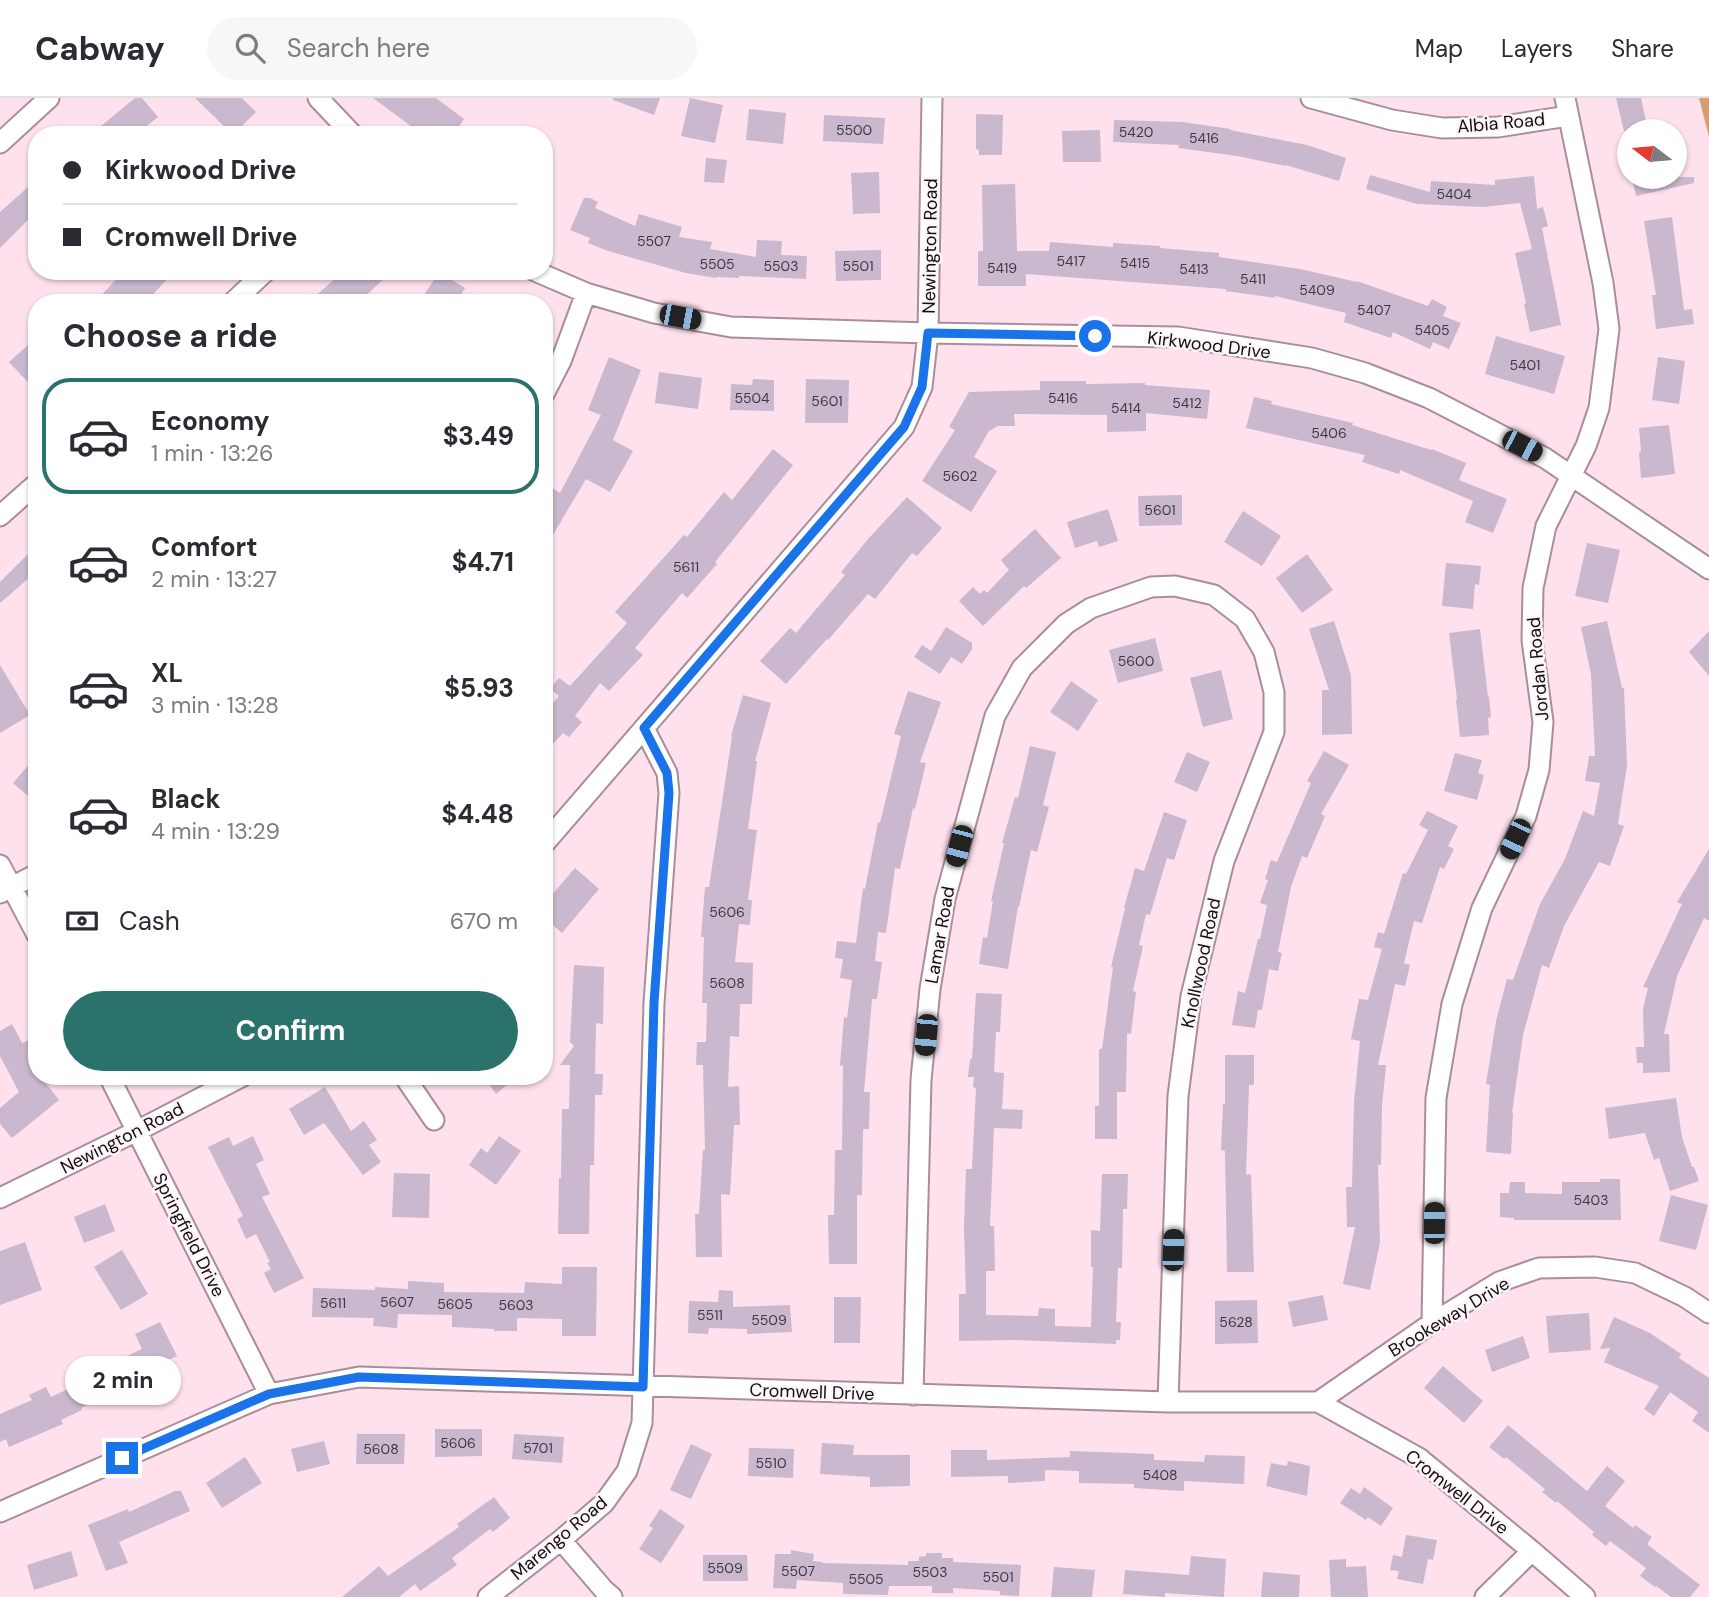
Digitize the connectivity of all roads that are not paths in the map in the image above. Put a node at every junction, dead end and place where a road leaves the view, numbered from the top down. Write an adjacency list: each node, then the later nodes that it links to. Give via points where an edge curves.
1 (49, 98): 7 (street)
2 (318, 98): 6 (street)
3 (932, 98): 12 (street, Newington Road)
4 (1311, 98): 5 (street, Albia Road, via 1442,128 1498,127)
5 (1567, 107): 14 (street, Jordan Road, via 1609,329 1599,408)
6 (344, 126)
7 (0, 143)
8 (553, 279): 10 (street, Kirkwood Drive)
9 (257, 280): 11 (street)
10 (586, 293): 12 (street, Kirkwood Drive, via 654,313 731,327); 13 (street)
11 (242, 294)
12 (928, 333): 14 (street, Kirkwood Drive, via 1178,337 1312,358 1429,398); 21 (street, Newington Road, via 922,387 904,427)
13 (553, 377)
14 (1570, 475): 17 (street, Kirkwood Drive); 34 (street, Jordan Road, via 1546,526 1533,588 1532,640 1543,722 1539,770 1526,816 1482,908 1452,1004 1436,1098)
15 (28, 491): 16 (street)
16 (0, 516)
17 (1683, 551): 18 (street); 19 (street, Kirkwood Drive)
18 (1709, 552)
19 (1709, 569)
20 (1175, 586): 37 (street, Lamar Road, via 1151,587 1091,608 1066,624 1022,668 995,716 944,899 930,989 921,1080); 38 (street, Knollwood Road, via 1214,595 1245,619 1264,652 1274,692 1274,732 1224,861 1191,996 1178,1096)
21 (644, 728): 22 (street, Newington Road); 35 (street, Marengo Road, via 667,773 669,793 654,1003)
22 (553, 834)
23 (0, 865): 25 (street)
24 (28, 879): 25 (street)
25 (6, 890): 26 (street)
26 (28, 922)
27 (114, 1085): 31 (street, Springfield Drive)
28 (226, 1085): 31 (street, Newington Road)
29 (410, 1085): 30 (street)
30 (434, 1120)
31 (137, 1132): 32 (street, Newington Road); 36 (street, Springfield Drive)
32 (0, 1198)
33 (1709, 1312): 34 (street, Brookeway Drive, via 1635,1273 1560,1267 1539,1268 1499,1282)
34 (1433, 1323): 39 (street, Brookeway Drive)
35 (643, 1387): 36 (street, Cromwell Drive, via 359,1377); 37 (street, Cromwell Drive); 41 (street, Marengo Road, via 642,1423 627,1471 604,1503)
36 (269, 1394): 40 (street, Cromwell Drive)
37 (913, 1395): 38 (street, Cromwell Drive)
38 (1168, 1402): 39 (street, Cromwell Drive)
39 (1318, 1402): 42 (street, Cromwell Drive, via 1419,1458)
40 (0, 1512)
41 (561, 1540): 43 (street, Marengo Road); 44 (street)
42 (1532, 1551): 45 (street); 46 (street, Cromwell Drive)
43 (488, 1597)
44 (612, 1597)
45 (1485, 1597)
46 (1585, 1597)

